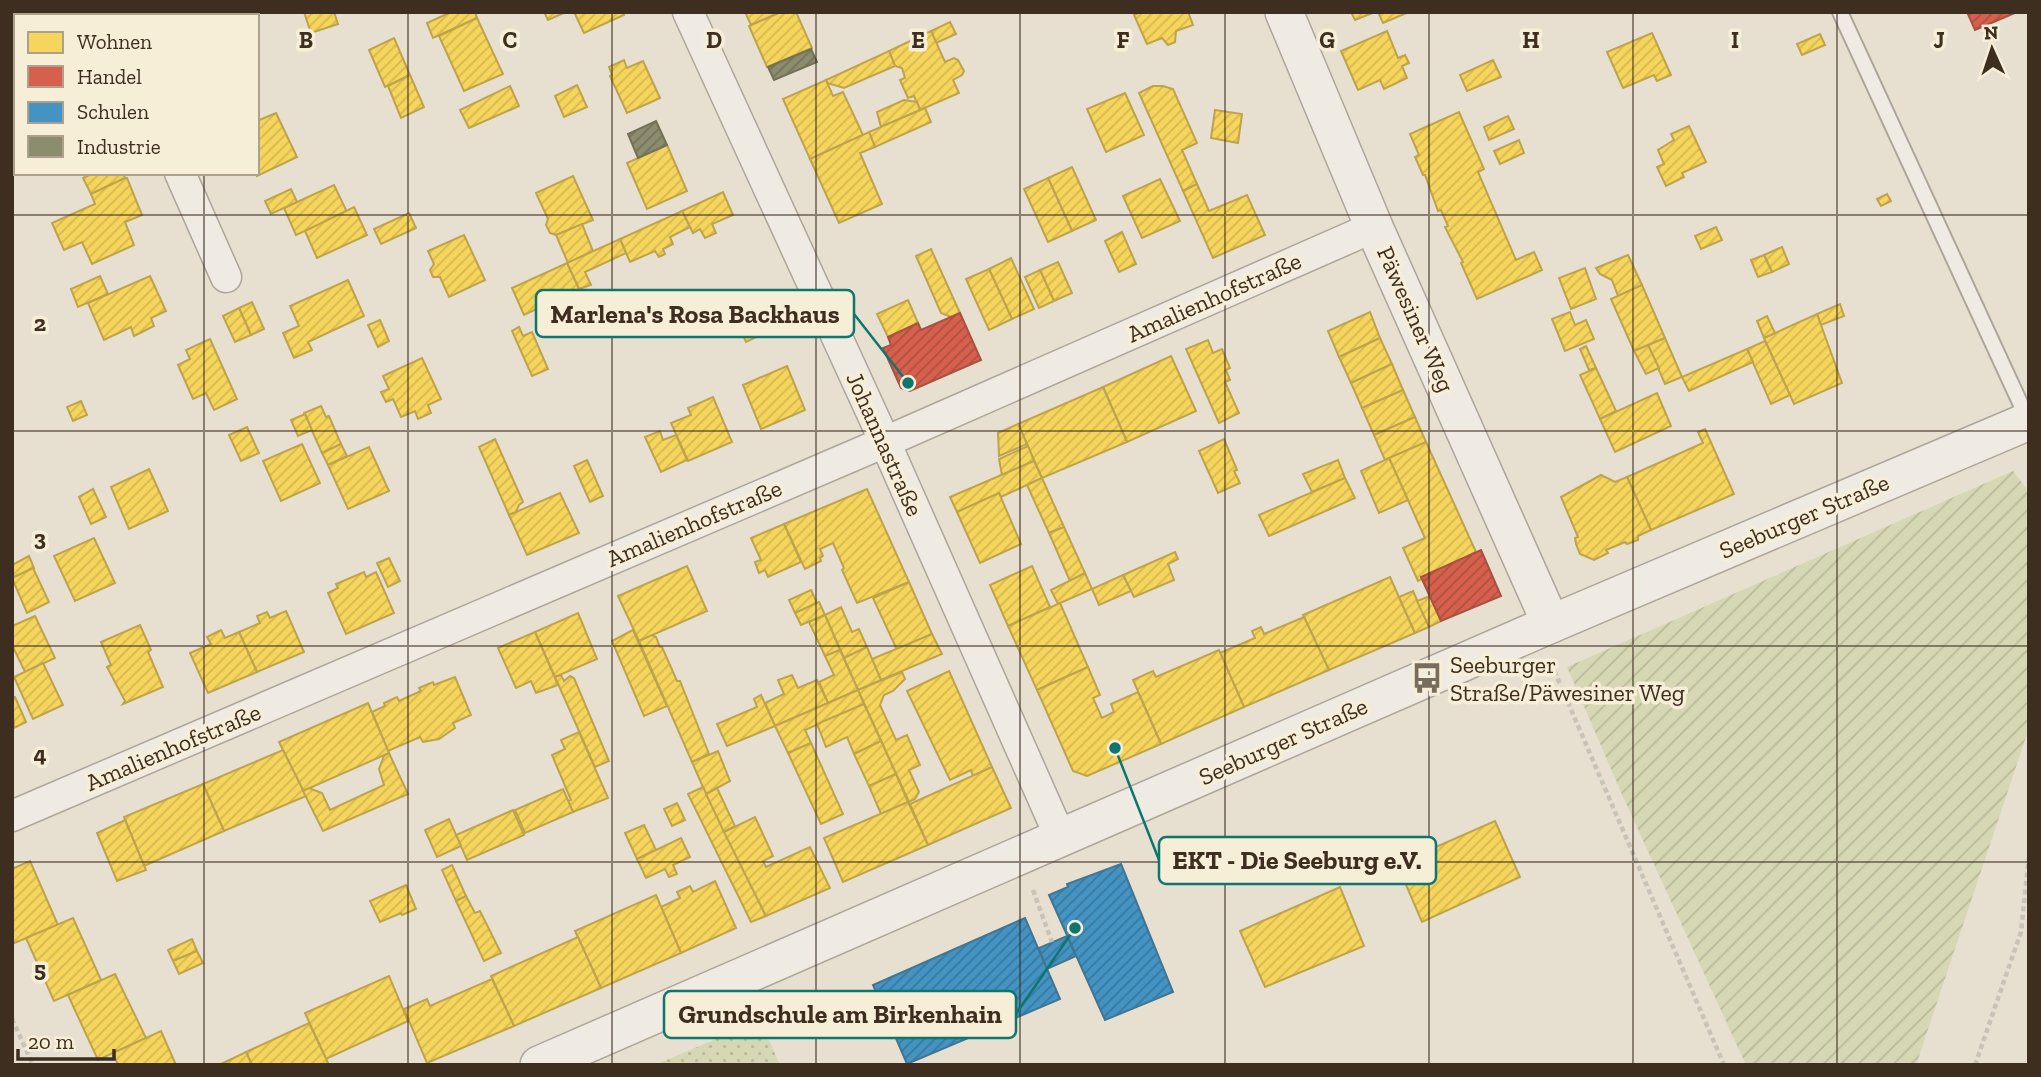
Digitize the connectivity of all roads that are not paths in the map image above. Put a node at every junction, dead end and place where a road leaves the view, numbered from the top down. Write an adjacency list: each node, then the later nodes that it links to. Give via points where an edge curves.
1 (688, 12): 8 (street, Johannastraße)
2 (1284, 12): 5 (street, Päwesiner Weg)
3 (1840, 12): 7 (lane)
4 (181, 175): 6 (street)
5 (1374, 227): 8 (street, Amalienhofstraße); 9 (street, Päwesiner Weg)
6 (226, 277)
7 (2029, 421): 9 (street, Seeburger Straße)
8 (885, 442): 10 (street, Amalienhofstraße); 11 (street, Johannastraße)
9 (1551, 624): 11 (street, Seeburger Straße)
10 (12, 816)
11 (1061, 839): 12 (street, Seeburger Straße)
12 (539, 1065)

